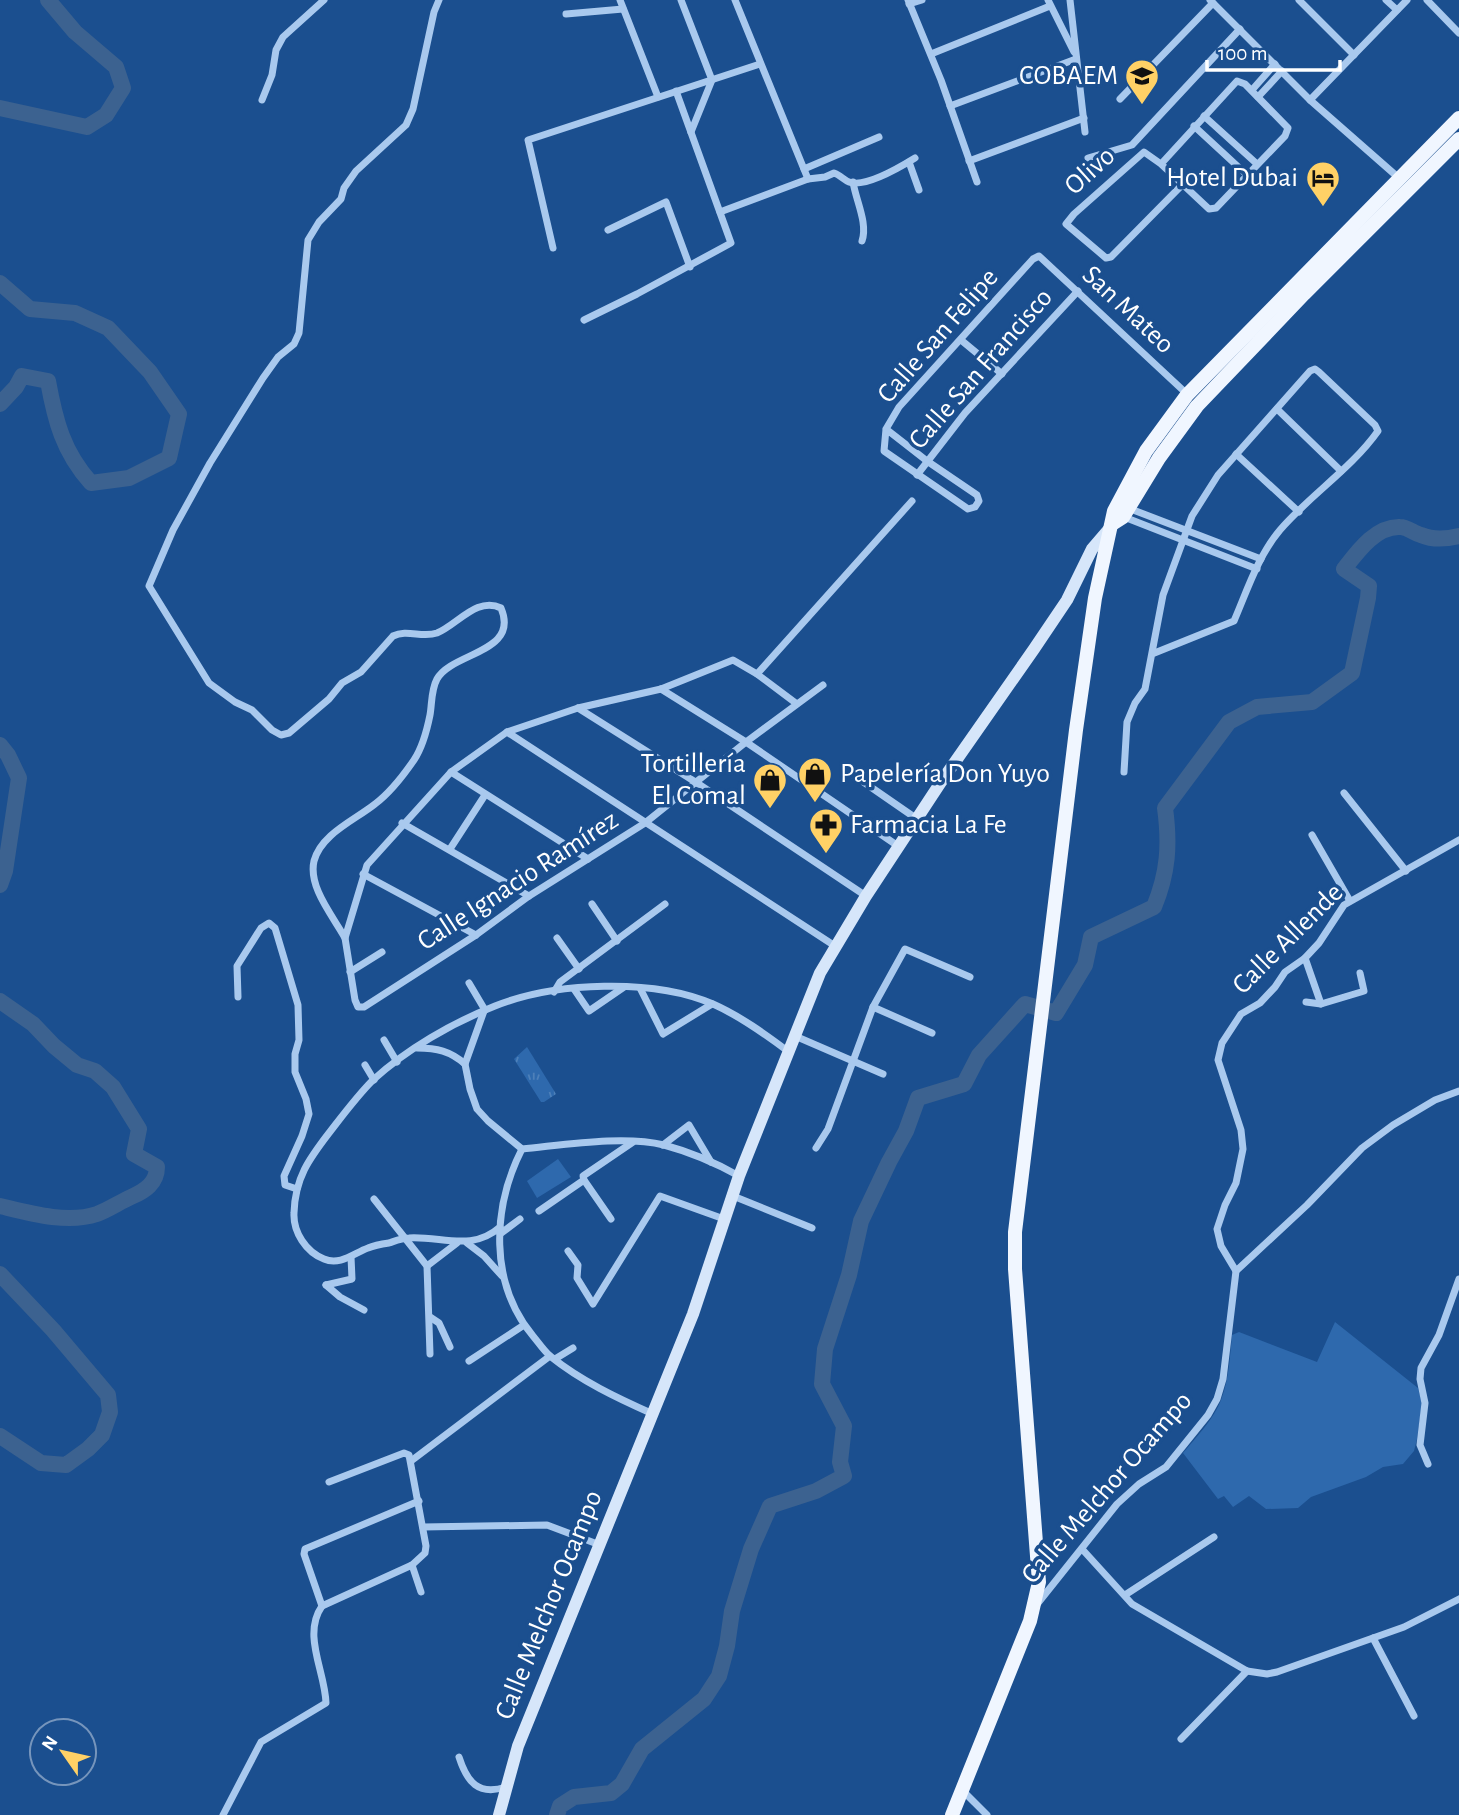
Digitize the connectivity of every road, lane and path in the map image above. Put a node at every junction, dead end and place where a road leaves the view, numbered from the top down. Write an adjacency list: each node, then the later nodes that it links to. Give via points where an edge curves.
1 (324, 0): 32 (street, via 283,37)
2 (439, 0): 109 (street, via 406,125 356,171 341,200 307,240 299,333 294,344 263,378 210,463 149,586 209,683 281,735 361,672 393,636 436,633 471,610 501,608 505,622 501,634 438,678 416,757 398,782 326,840 315,857 316,886)
3 (620, 0): 15 (street)
4 (681, 0): 26 (street)
5 (735, 0): 23 (street)
6 (922, 0): 13 (street)
7 (1070, 0): 22 (street)
8 (1299, 0): 21 (street)
9 (1386, 0): 16 (street)
10 (1408, 0): 16 (street)
11 (1427, 0): 19 (street)
12 (1211, 1): 18 (street); 31 (street)
13 (909, 2): 20 (street)
14 (1049, 3): 20 (street); 22 (street)
15 (623, 9): 17 (street); 29 (street)
16 (1397, 10): 21 (street)
17 (566, 14)
18 (1240, 29): 24 (street); 43 (street, via 1132,145)
19 (1459, 33)
20 (931, 54): 34 (street)
21 (1354, 55): 33 (street)
22 (1076, 57): 34 (street); 36 (street)
23 (760, 64): 26 (street); 47 (street)
24 (1275, 64): 25 (street); 27 (street)
25 (1282, 71): 30 (street); 33 (street)
26 (712, 80): 28 (street); 39 (street)
27 (1252, 90): 30 (street); 35 (street, via 1237,81)
28 (676, 91): 29 (street); 39 (street)
29 (658, 97): 58 (street, via 528,140)
30 (1258, 97): 46 (street, via 1288,131)
31 (1120, 99)
32 (262, 100)
33 (1310, 100): 52 (street)
34 (950, 106): 44 (street)
35 (1204, 116): 38 (street); 46 (street)
36 (1084, 118): 40 (street); 44 (street)
37 (1459, 118): 52 (main road)
38 (1194, 126): 45 (street); 48 (street)
39 (691, 132): 55 (street)
40 (1085, 132)
41 (879, 137): 47 (street)
42 (1459, 139): 52 (main road)
43 (1088, 158)
44 (970, 161): 51 (street)
45 (1161, 164): 53 (street); 53 (street, Olivo, via 1144,152 1066,225 1098,253 1111,257)
46 (1257, 164): 48 (street)
47 (804, 169): 49 (street)
48 (1247, 175): 53 (street, via 1216,208 1209,209)
49 (808, 179): 50 (street, via 834,173); 55 (street)
50 (853, 182): 54 (street, via 884,175 912,160); 57 (street)
51 (977, 182)
52 (1406, 184): 65 (main road); 74 (main road, via 1197,406)
53 (1182, 185)
54 (919, 190)
55 (720, 212): 60 (street, via 731,243)
56 (608, 230): 60 (street, via 666,202)
57 (862, 241)
58 (552, 248)
59 (1039, 256): 61 (street, San Mateo); 63 (street, Calle San Felipe)
60 (690, 267): 62 (street)
61 (1078, 291): 64 (street, Calle San Francisco); 65 (street, San Mateo)
62 (584, 320)
63 (961, 340): 64 (street); 67 (street, Calle San Felipe, via 899,407)
64 (1002, 374): 69 (street, Calle San Francisco)
65 (1188, 395): 74 (main road, via 1146,451)
66 (1277, 408): 68 (street); 70 (street); 70 (street, via 1315,369 1375,425 1378,430)
67 (886, 429): 69 (street); 71 (street, Calle San Felipe, via 884,452)
68 (1236, 454): 73 (street); 75 (street, via 1204,495)
69 (927, 461): 71 (street, Calle San Francisco); 71 (street, via 979,497 975,507 968,509)
70 (1341, 471): 73 (street)
71 (917, 475)
72 (912, 501): 80 (street)
73 (1299, 512): 77 (street)
74 (1118, 515): 75 (street); 76 (street); 93 (street, Calle Melchor Ocampo, via 1092,549 1067,600); 189 (main road, via 1095,598 1076,730 1015,1244 1039,1560)
75 (1186, 532): 76 (street); 77 (street)
76 (1182, 541): 78 (street); 79 (street, via 1163,595)
77 (1261, 559): 78 (street)
78 (1257, 569): 79 (street, via 1234,621)
79 (1152, 654): 89 (street, via 1145,689 1127,722)
80 (757, 674): 82 (street, via 733,660); 83 (street)
81 (822, 685): 83 (street, Calle Ignacio Ramírez)
82 (661, 690): 84 (street); 86 (street)
83 (797, 704): 86 (street, Calle Ignacio Ramírez)
84 (578, 708): 85 (street); 90 (street)
85 (507, 732): 87 (street); 94 (street)
86 (746, 742): 90 (street, Calle Ignacio Ramírez); 98 (street)
87 (451, 772): 92 (street); 95 (street)
88 (849, 772): 93 (street)
89 (1124, 772)
90 (697, 783): 94 (street, Calle Ignacio Ramírez); 104 (street)
91 (1344, 793): 101 (street)
92 (485, 795): 99 (street); 100 (street)
93 (917, 819): 98 (street, Calle Melchor Ocampo)
94 (645, 822): 100 (street, Calle Ignacio Ramírez); 112 (street)
95 (402, 823): 99 (street); 102 (street)
96 (1312, 835): 105 (street)
97 (1459, 840): 101 (street, Calle Allende)
98 (898, 846): 104 (street, Calle Melchor Ocampo)
99 (450, 849): 103 (street)
100 (589, 859): 103 (street, Calle Ignacio Ramírez)
101 (1406, 870): 105 (street, Calle Allende)
102 (363, 874): 108 (street); 109 (street)
103 (530, 896): 108 (street, Calle Ignacio Ramírez)
104 (866, 896): 112 (street, Calle Melchor Ocampo)
105 (1350, 901): 114 (street, Calle Allende, via 1336,913 1331,927)
106 (593, 904): 111 (street)
107 (665, 904): 111 (street)
108 (476, 935): 116 (street, Calle Ignacio Ramírez, via 364,1007 358,1007)
109 (345, 938): 116 (street)
110 (557, 938): 115 (street)
111 (617, 941): 115 (street)
112 (835, 946): 131 (street, Calle Melchor Ocampo)
113 (382, 952): 116 (street)
114 (1305, 958): 127 (street); 164 (street, Calle Allende, via 1292,965 1260,1003 1241,1014 1222,1044 1218,1060 1243,1149 1236,1183 1217,1229)
115 (579, 969): 123 (street)
116 (350, 972)
117 (1360, 973): 127 (street, via 1364,991)
118 (970, 977): 128 (street, via 905,949)
119 (469, 983): 129 (street)
120 (624, 987): 121 (street); 122 (street); 122 (street, via 589,1011)
121 (640, 988): 126 (street); 126 (street, via 663,1034)
122 (573, 989): 123 (street)
123 (554, 992): 129 (street)
124 (238, 997): 149 (street, via 237,966 269,923 275,928 298,1005 295,1072 309,1114 284,1176 285,1185)
125 (1306, 1002): 127 (street)
126 (712, 1004): 134 (street)
127 (1321, 1004)
128 (873, 1007): 130 (street); 135 (street)
129 (485, 1010): 133 (street); 137 (street)
130 (932, 1033)
131 (795, 1036): 134 (street, Calle Melchor Ocampo); 135 (street)
132 (384, 1040): 136 (street)
133 (417, 1048): 136 (street); 137 (street, via 436,1048)
134 (789, 1053): 147 (street, Calle Melchor Ocampo)
135 (853, 1061): 139 (street); 144 (street, via 828,1129)
136 (397, 1062): 140 (street)
137 (465, 1064): 145 (street, via 477,1109)
138 (365, 1065): 140 (street)
139 (883, 1074)
140 (374, 1080): 149 (street, via 313,1152)
141 (1459, 1091): 164 (street, via 1392,1125 1362,1148)
142 (634, 1141): 143 (street); 145 (street); 148 (street, via 588,1171)
143 (663, 1145): 146 (street); 146 (street, via 689,1125)
144 (816, 1148)
145 (522, 1149): 157 (street, via 503,1198)
146 (710, 1161): 147 (street)
147 (739, 1176): 150 (street, Calle Melchor Ocampo)
148 (584, 1180): 152 (street); 154 (street)
149 (297, 1189): 162 (street, via 294,1219 303,1243 322,1259 333,1262)
150 (733, 1196): 155 (street, Calle Melchor Ocampo); 156 (street)
151 (374, 1199): 158 (street)
152 (538, 1211)
153 (520, 1219): 157 (street)
154 (611, 1219)
155 (724, 1219): 161 (street, via 660,1196 593,1304); 175 (street, Calle Melchor Ocampo)
156 (812, 1228)
157 (500, 1230): 160 (street); 165 (street)
158 (404, 1239): 159 (street); 162 (street); 163 (street)
159 (458, 1242): 160 (street); 163 (street)
160 (467, 1242): 165 (street)
161 (568, 1251)
162 (351, 1257): 167 (street, via 352,1279 326,1285)
163 (427, 1266): 168 (street)
164 (1236, 1271): 183 (street, Calle Melchor Ocampo, via 1217,1399 1166,1467 1117,1504)
165 (502, 1276): 169 (street)
166 (1459, 1279): 177 (street, via 1439,1335 1421,1368 1425,1403 1420,1445)
167 (364, 1310)
168 (429, 1317): 170 (street, via 439,1323); 172 (street)
169 (524, 1325): 173 (street); 174 (street)
170 (450, 1347)
171 (573, 1349): 173 (street)
172 (430, 1354)
173 (553, 1358): 175 (street, via 615,1397); 176 (street)
174 (469, 1361)
175 (653, 1414): 182 (street, Calle Melchor Ocampo)
176 (411, 1461): 178 (street, via 404,1453); 179 (street)
177 (1428, 1464)
178 (329, 1482)
179 (419, 1502): 180 (street); 188 (street, via 305,1549)
180 (423, 1527): 182 (street, via 547,1525); 184 (street, via 425,1553)
181 (1214, 1537): 186 (street)
182 (600, 1545): 195 (street, Calle Melchor Ocampo, via 518,1746)
183 (1082, 1549): 186 (street); 189 (street, Calle Melchor Ocampo)
184 (412, 1564): 185 (street); 188 (street)
185 (421, 1592)
186 (1125, 1595): 191 (street, via 1140,1610)
187 (1459, 1599): 190 (street)
188 (322, 1606): 197 (street, via 314,1640 326,1703 261,1742)
189 (1034, 1607): 196 (main road)
190 (1373, 1638): 191 (street, via 1277,1672); 192 (street)
191 (1247, 1671): 193 (street)
192 (1414, 1716)
193 (1181, 1739)
194 (459, 1757): 195 (street, via 477,1786 491,1792)
195 (506, 1787): 198 (street, Calle Melchor Ocampo)
196 (962, 1790): 199 (main road); 200 (street)
197 (223, 1815)
198 (499, 1815)
199 (952, 1815)
200 (987, 1815)

